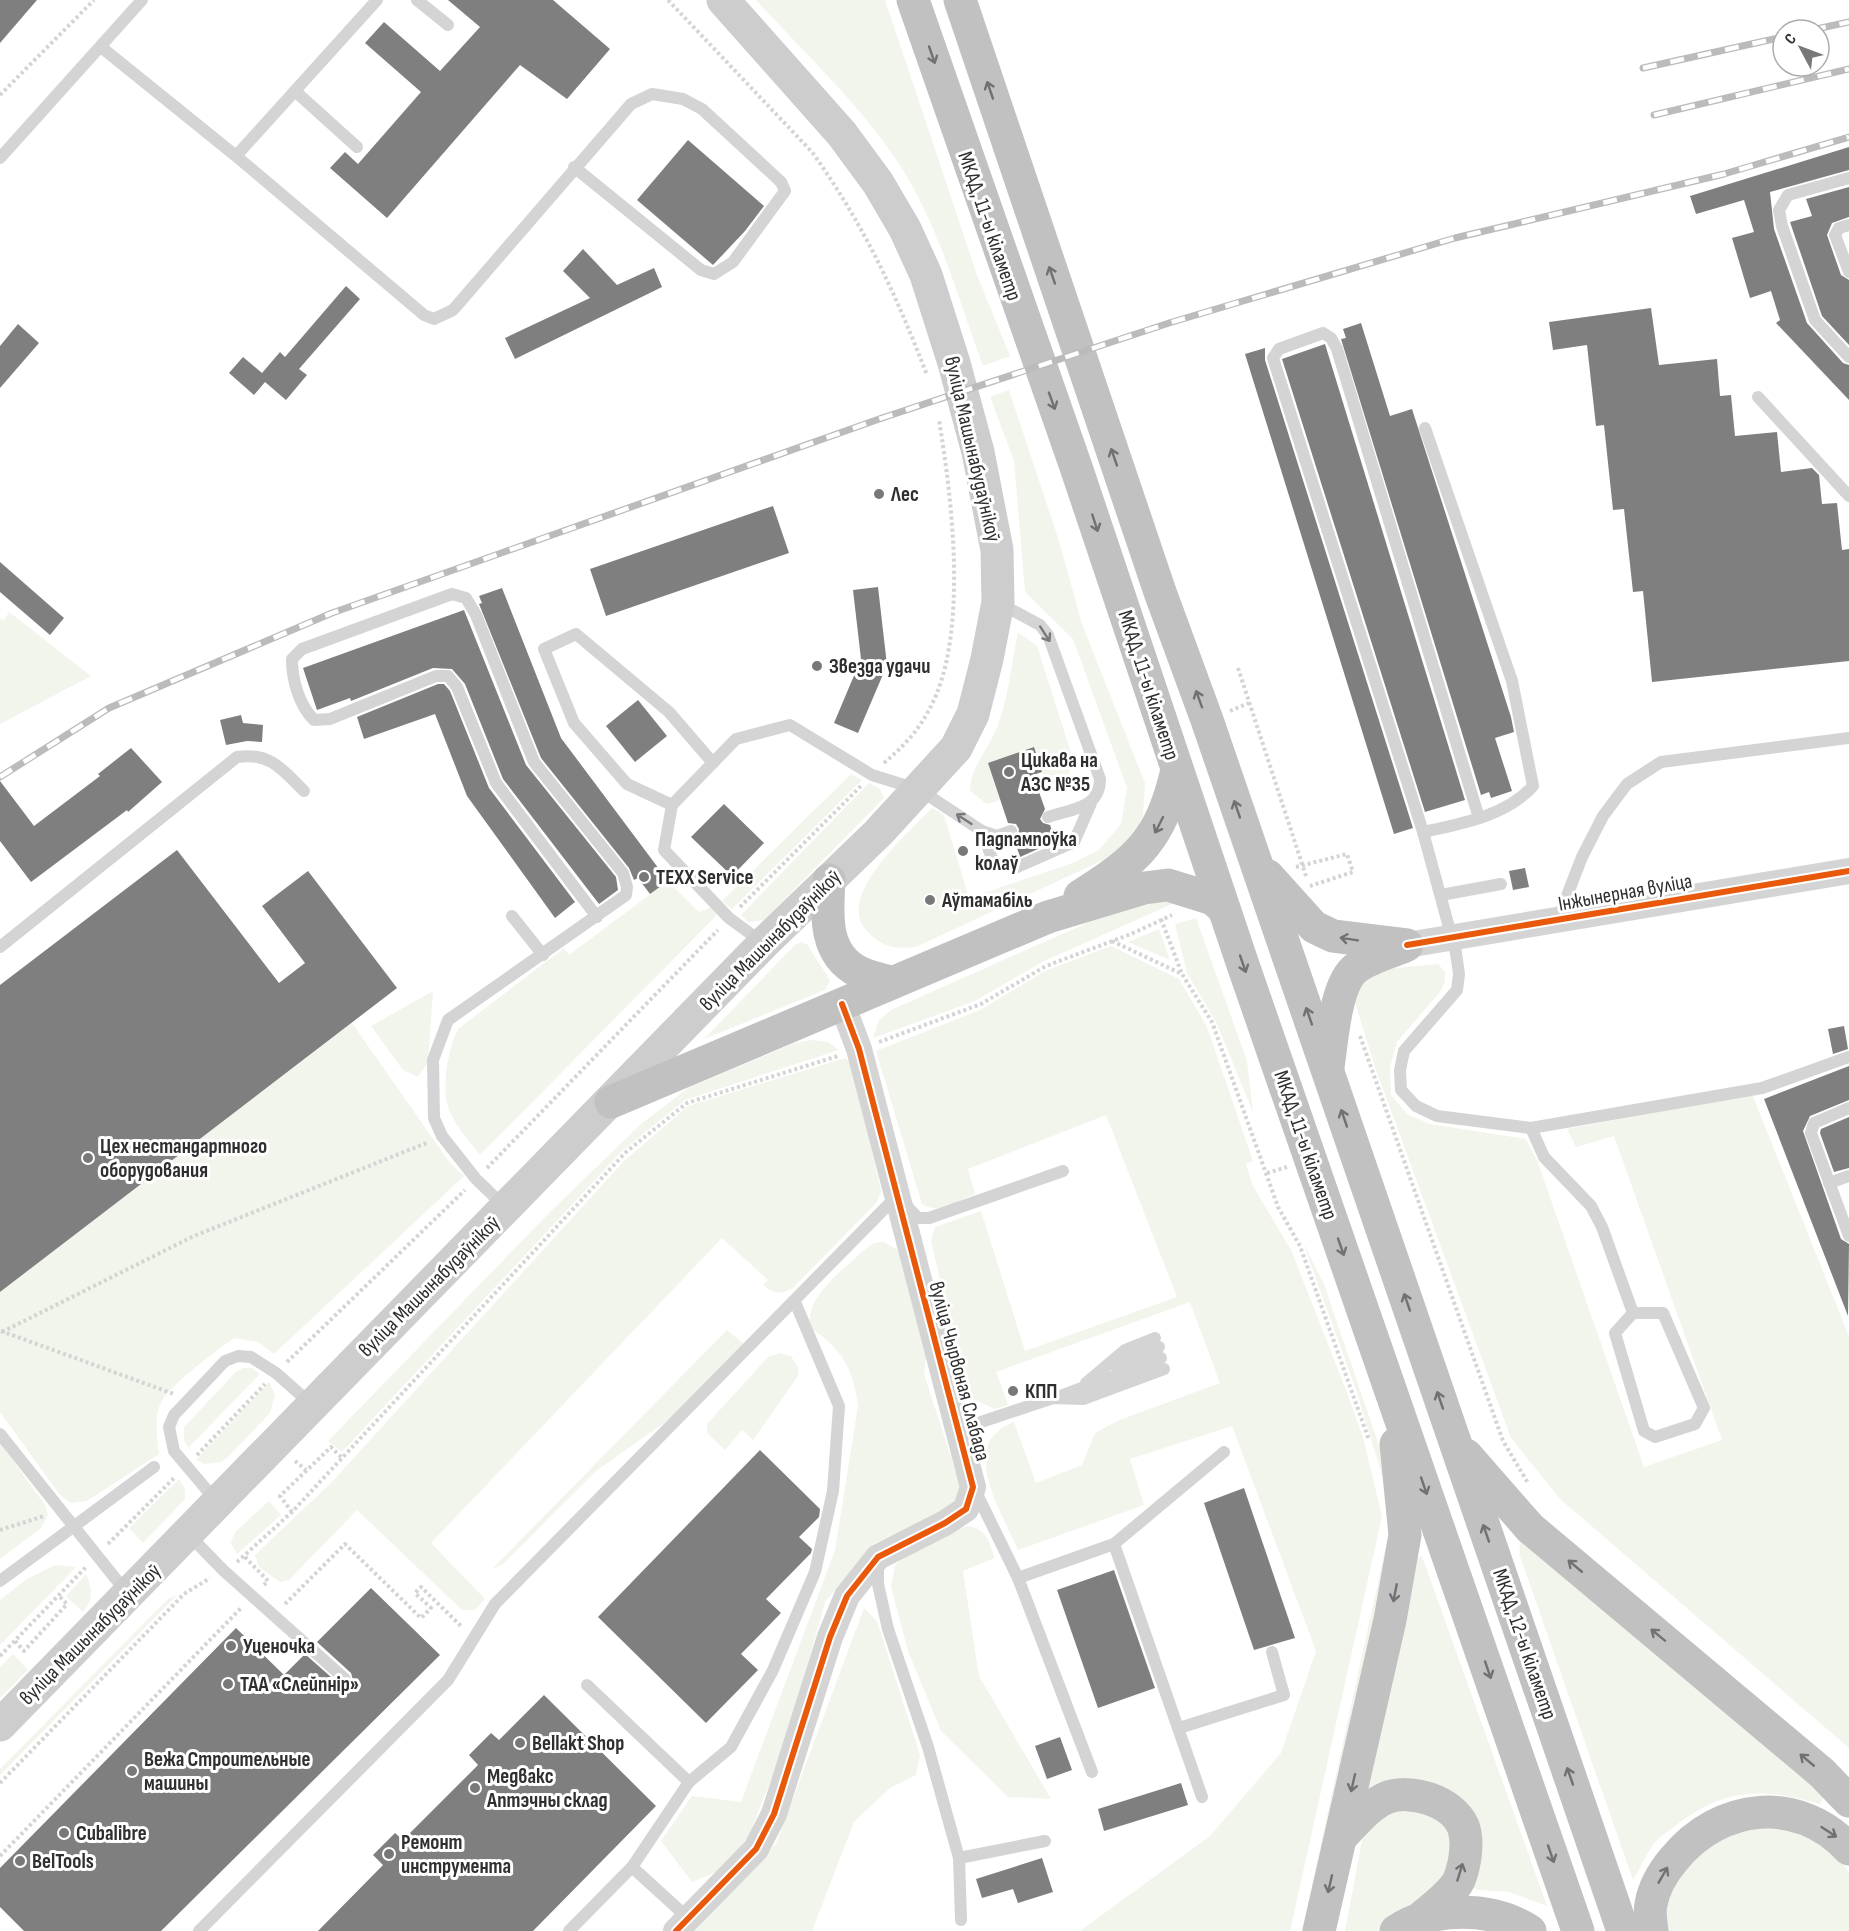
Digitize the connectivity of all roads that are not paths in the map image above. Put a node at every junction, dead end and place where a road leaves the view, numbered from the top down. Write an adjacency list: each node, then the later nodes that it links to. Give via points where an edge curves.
1 (142, 0): 8 (lane)
2 (377, 0): 9 (lane)
3 (417, 0): 7 (lane)
4 (913, 0): 24 (highway, МКАД, 11-ы кіламетр, one-way to 24)
5 (960, 0): 34 (highway, МКАД, 11-ы кіламетр, one-way to 5)
6 (726, 2): 21 (main road, вуліца Машынабудаўнікоў, via 863,161 905,229 922,266 978,453 997,550)
7 (448, 25)
8 (101, 47): 11 (lane); 12 (lane)
9 (295, 91): 10 (lane); 11 (lane)
10 (357, 147)
11 (236, 156): 13 (lane, via 423,315 434,319 453,310)
12 (0, 158)
13 (574, 167): 13 (lane, via 631,104 652,94 683,99 702,109 781,182 785,191 733,262 714,274 701,270)
14 (1849, 178): 17 (lane, via 1788,195 1779,210 1815,320)
15 (1849, 225): 16 (lane, via 1839,228 1835,235)
16 (1849, 272)
17 (1849, 357)
18 (1758, 397): 20 (lane)
19 (1425, 428): 30 (lane, via 1512,681 1533,786 1518,802)
20 (1849, 496)
21 (998, 602): 25 (main road, вуліца Машынабудаўнікоў, via 973,714 956,748); 27 (lane, one-way to 27, via 1040,625 1048,635 1100,779 1100,792)
22 (1849, 738): 43 (lane, via 1661,762 1627,784 1603,816)
23 (713, 763): 25 (lane, via 736,739 790,725 872,775); 28 (lane); 28 (lane, via 669,712 576,634 544,649 574,723 627,784)
24 (1177, 770): 39 (highway, МКАД, 11-ы кіламетр); 42 (highway, one-way to 42, via 1169,806 1153,837 1133,860)
25 (920, 790): 31 (lane, one-way to 25); 36 (main road, вуліца Машынабудаўнікоў)
26 (304, 791): 47 (lane, via 270,760 255,755 237,758)
27 (1091, 803): 29 (lane); 31 (lane, via 1074,842 1017,867 994,864)
28 (672, 806): 45 (lane, via 664,850 729,918)
29 (1048, 817)
30 (1479, 818): 33 (lane); 33 (lane, via 1336,349 1323,333 1279,350 1273,358)
31 (982, 831): 32 (lane, via 997,836)
32 (1011, 831)
33 (1423, 832): 38 (lane)
34 (1256, 864): 46 (highway, one-way to 34, via 1333,936 1314,927); 52 (highway, МКАД, 11-ы кіламетр, one-way to 34)
35 (1849, 871): 43 (street, Інжынерная вуліца)
36 (829, 880): 45 (main road, вуліца Машынабудаўнікоў); 49 (highway, via 829,933 837,954 858,972)
37 (1501, 884): 38 (lane)
38 (1441, 895): 44 (lane)
39 (1224, 909): 42 (highway, via 1213,899 1168,885 1144,888); 66 (highway, МКАД, 11-ы кіламетр, one-way to 66)
40 (512, 916): 48 (lane)
41 (597, 917): 41 (lane, via 626,896 623,873 534,762 466,598 452,594 302,649 292,659 292,673 305,711 314,720 330,719 436,676 448,676 457,687 496,783); 48 (lane)
42 (1048, 917): 49 (highway)
43 (1557, 920): 44 (street, Інжынерная вуліца)
44 (1453, 939): 46 (street, Інжынерная вуліца); 55 (lane, via 1459,974 1457,990 1404,1051 1401,1090 1416,1106 1437,1116)
45 (764, 943): 53 (main road, вуліца Машынабудаўнікоў)
46 (1407, 945): 52 (highway, via 1354,969 1336,1016)
47 (0, 947)
48 (543, 955): 60 (lane, via 447,1020 433,1060 434,1118 442,1136 476,1179)
49 (891, 982): 50 (highway)
50 (842, 1004): 53 (highway); 59 (street, вуліца Чырвоная Слабада, via 859,1049)
51 (1849, 1057): 55 (lane, via 1762,1088)
52 (1328, 1071): 65 (highway, МКАД, 11-ы кіламетр, one-way to 52)
53 (611, 1102): 60 (main road, вуліца Машынабудаўнікоў)
54 (1849, 1108): 58 (lane, via 1814,1123 1811,1133)
55 (1531, 1128): 63 (lane, via 1544,1157 1591,1206)
56 (1063, 1171): 59 (lane, via 929,1218 918,1218)
57 (1849, 1176): 58 (lane)
58 (1829, 1184): 61 (lane)
59 (897, 1196): 62 (lane); 70 (street, вуліца Чырвоная Слабада)
60 (506, 1208): 69 (main road, вуліца Машынабудаўнікоў)
61 (1849, 1236)
62 (795, 1302): 90 (lane, via 839,1406 831,1503 815,1572 773,1670 730,1747); 101 (lane, via 495,1604 448,1680)
63 (1634, 1313): 63 (lane, via 1614,1333 1644,1431 1655,1437 1695,1424 1704,1407 1663,1313)
64 (1160, 1353): 67 (lane); 67 (lane, via 1125,1350); 68 (lane, via 1083,1399)
65 (1426, 1358): 72 (highway, МКАД, 12-ы кіламетр, one-way to 65)
66 (1388, 1381): 93 (highway, one-way to 93, via 1405,1535); 105 (highway, МКАД, 12-ы кіламетр, one-way to 105)
67 (1078, 1389): 68 (lane)
68 (1053, 1398): 70 (lane)
69 (312, 1405): 76 (main road, вуліца Машынабудаўнікоў); 76 (lane, via 251,1357 225,1361 174,1415 169,1427 170,1439 185,1467)
70 (957, 1430): 75 (street, вуліца Чырвоная Слабада)
71 (0, 1434): 77 (lane)
72 (1455, 1443): 92 (highway, one-way to 72, via 1822,1773 1530,1528); 106 (highway, МКАД, 12-ы кіламетр, one-way to 72)
73 (1224, 1452): 79 (lane)
74 (154, 1467): 77 (lane)
75 (973, 1487): 80 (street, вуліца Чырвоная Слабада, via 966,1509); 81 (lane)
76 (217, 1503): 78 (main road, вуліца Машынабудаўнікоў)
77 (75, 1526): 82 (lane); 83 (lane)
78 (188, 1534): 83 (main road, вуліца Машынабудаўнікоў); 85 (lane)
79 (1114, 1544): 81 (lane); 88 (lane)
80 (878, 1557): 96 (lane, via 878,1584 888,1629 925,1737); 99 (street, вуліца Чырвоная Слабада, via 847,1596 830,1637 770,1823 756,1849)
81 (1018, 1578): 89 (lane)
82 (0, 1581)
83 (128, 1594): 87 (main road, вуліца Машынабудаўнікоў)
84 (1272, 1652): 88 (lane, via 1284,1695)
85 (345, 1679)
86 (587, 1685): 90 (lane)
87 (0, 1725)
88 (1179, 1728): 91 (lane)
89 (1092, 1772)
90 (689, 1782): 97 (lane)
91 (1202, 1797)
92 (1849, 1801)
93 (1341, 1838): 100 (highway, one-way to 93, via 1458,1881 1465,1833 1462,1823 1449,1810 1407,1794 1386,1798); 103 (highway, one-way to 103)
94 (1045, 1841): 96 (lane)
95 (1849, 1849): 107 (highway, one-way to 95, via 1650,1905 1661,1874 1684,1847 1712,1825 1743,1814 1798,1816 1835,1834)
96 (959, 1858): 98 (lane)
97 (632, 1867): 99 (lane); 102 (lane)
98 (961, 1920)
99 (682, 1924)
100 (1409, 1924): 104 (highway, via 1458,1912 1486,1915)
101 (199, 1931)
102 (569, 1931)
103 (1320, 1931)
104 (1530, 1931)
105 (1578, 1931)
106 (1623, 1931)
107 (1652, 1931)

